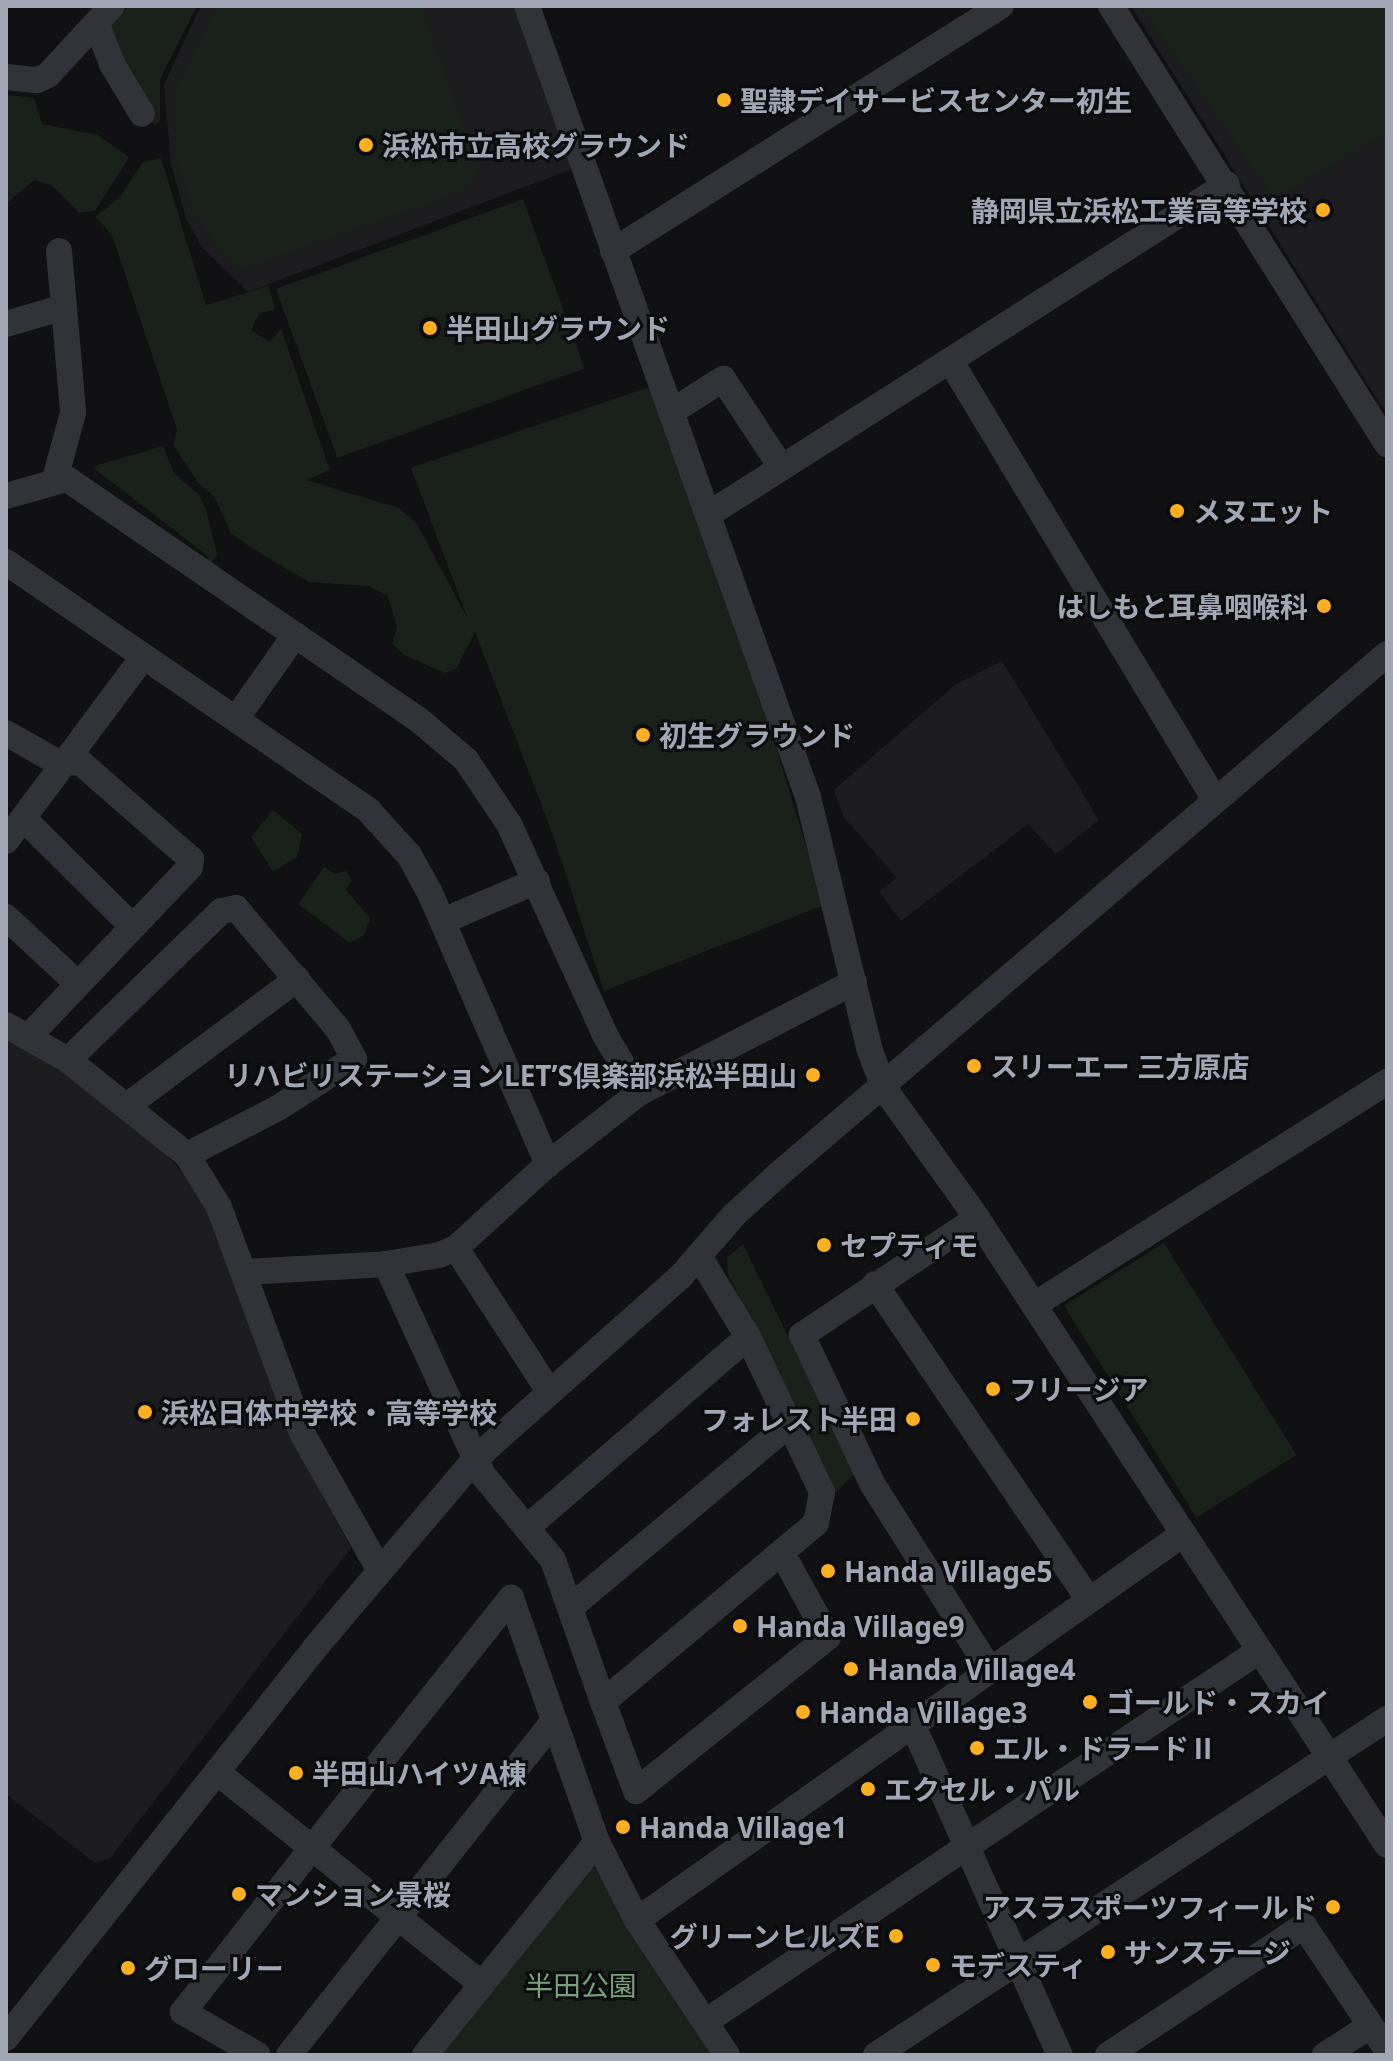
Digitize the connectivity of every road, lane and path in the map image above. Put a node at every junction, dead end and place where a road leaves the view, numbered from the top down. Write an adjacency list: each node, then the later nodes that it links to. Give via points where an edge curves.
1 (527, 6): 9 (street)
2 (1001, 6): 9 (street)
3 (1111, 6): 7 (street)
4 (104, 15): 5 (street, via 42,79); 6 (street, via 112,64)
5 (6, 77)
6 (142, 114)
7 (1227, 184): 12 (street); 14 (street)
8 (59, 251): 10 (street)
9 (613, 251): 13 (street)
10 (64, 307): 11 (street); 16 (street, via 73,413)
11 (6, 324)
12 (951, 362): 15 (street); 26 (street)
13 (671, 412): 15 (street, via 723,379); 18 (street)
14 (1387, 444)
15 (781, 467): 18 (street)
16 (55, 479): 17 (street); 20 (street, via 67,479)
17 (6, 496)
18 (709, 514): 34 (street, via 808,797)
19 (6, 562): 22 (street)
20 (295, 635): 23 (street); 29 (street, via 419,720 466,760 509,824)
21 (1387, 654): 26 (street)
22 (143, 657): 23 (street); 25 (street)
23 (236, 719): 31 (street, via 369,811 409,855)
24 (6, 733): 25 (street)
25 (67, 764): 27 (street); 32 (street, via 81,763 191,859 190,867)
26 (1215, 800): 39 (street)
27 (24, 819): 28 (street); 32 (street)
28 (6, 841)
29 (537, 881): 31 (street); 40 (street, via 605,1035)
30 (6, 917): 35 (street)
31 (443, 921): 43 (street)
32 (132, 926): 35 (street)
33 (297, 979): 37 (street, via 236,908 225,907); 41 (street); 42 (street, via 338,1029 353,1064)
34 (854, 982): 39 (street); 40 (street)
35 (78, 984): 36 (street)
36 (17, 1031): 37 (street)
37 (68, 1060): 41 (street)
38 (1387, 1082): 50 (street)
39 (884, 1088): 44 (street); 46 (street, via 734,1215)
40 (639, 1093): 43 (street)
41 (128, 1105): 42 (street)
42 (187, 1155): 48 (street, via 213,1194)
43 (548, 1164): 45 (street)
44 (977, 1218): 49 (street); 50 (street)
45 (456, 1248): 47 (street); 52 (street)
46 (699, 1256): 51 (street); 52 (street)
47 (386, 1264): 48 (street); 54 (street)
48 (245, 1272): 58 (street, via 302,1433)
49 (875, 1284): 59 (street); 62 (street, via 802,1335 873,1485)
50 (1034, 1305): 56 (street)
51 (748, 1337): 53 (street); 55 (street)
52 (549, 1391): 54 (street)
53 (790, 1424): 57 (street, via 822,1492 816,1523); 60 (street)
54 (475, 1459): 55 (street, via 483,1475); 58 (street)
55 (530, 1525): 60 (street, via 553,1560)
56 (1183, 1534): 59 (street); 61 (street)
57 (782, 1553): 63 (street); 63 (street, via 828,1637 636,1791)
58 (379, 1569): 68 (street)
59 (1088, 1599): 62 (street)
60 (572, 1606): 63 (street)
61 (1259, 1651): 67 (street); 70 (street)
62 (988, 1667): 66 (street)
63 (603, 1702)
64 (1387, 1719): 67 (street)
65 (554, 1721): 69 (street); 72 (street, via 511,1598); 73 (street)
66 (911, 1721): 70 (street); 74 (street)
67 (1328, 1757): 71 (street); 75 (street)
68 (217, 1772): 72 (street); 79 (street)
69 (597, 1842): 74 (street); 76 (street)
70 (968, 1842): 75 (street); 77 (street)
71 (1387, 1845)
72 (312, 1848): 73 (street); 81 (street, via 183,2012)
73 (397, 1914): 76 (street); 82 (street)
74 (637, 1920): 77 (street)
75 (1021, 1960): 85 (street); 86 (street)
76 (480, 1983): 83 (street)
77 (705, 2022): 84 (street)
78 (1370, 2026): 80 (street); 87 (street, via 1304,1926); 88 (street)
79 (6, 2038)
80 (1387, 2050)
81 (258, 2055)
82 (289, 2055)
83 (425, 2055)
84 (727, 2055)
85 (876, 2055)
86 (1060, 2055)
87 (1108, 2055)
88 (1325, 2055)

